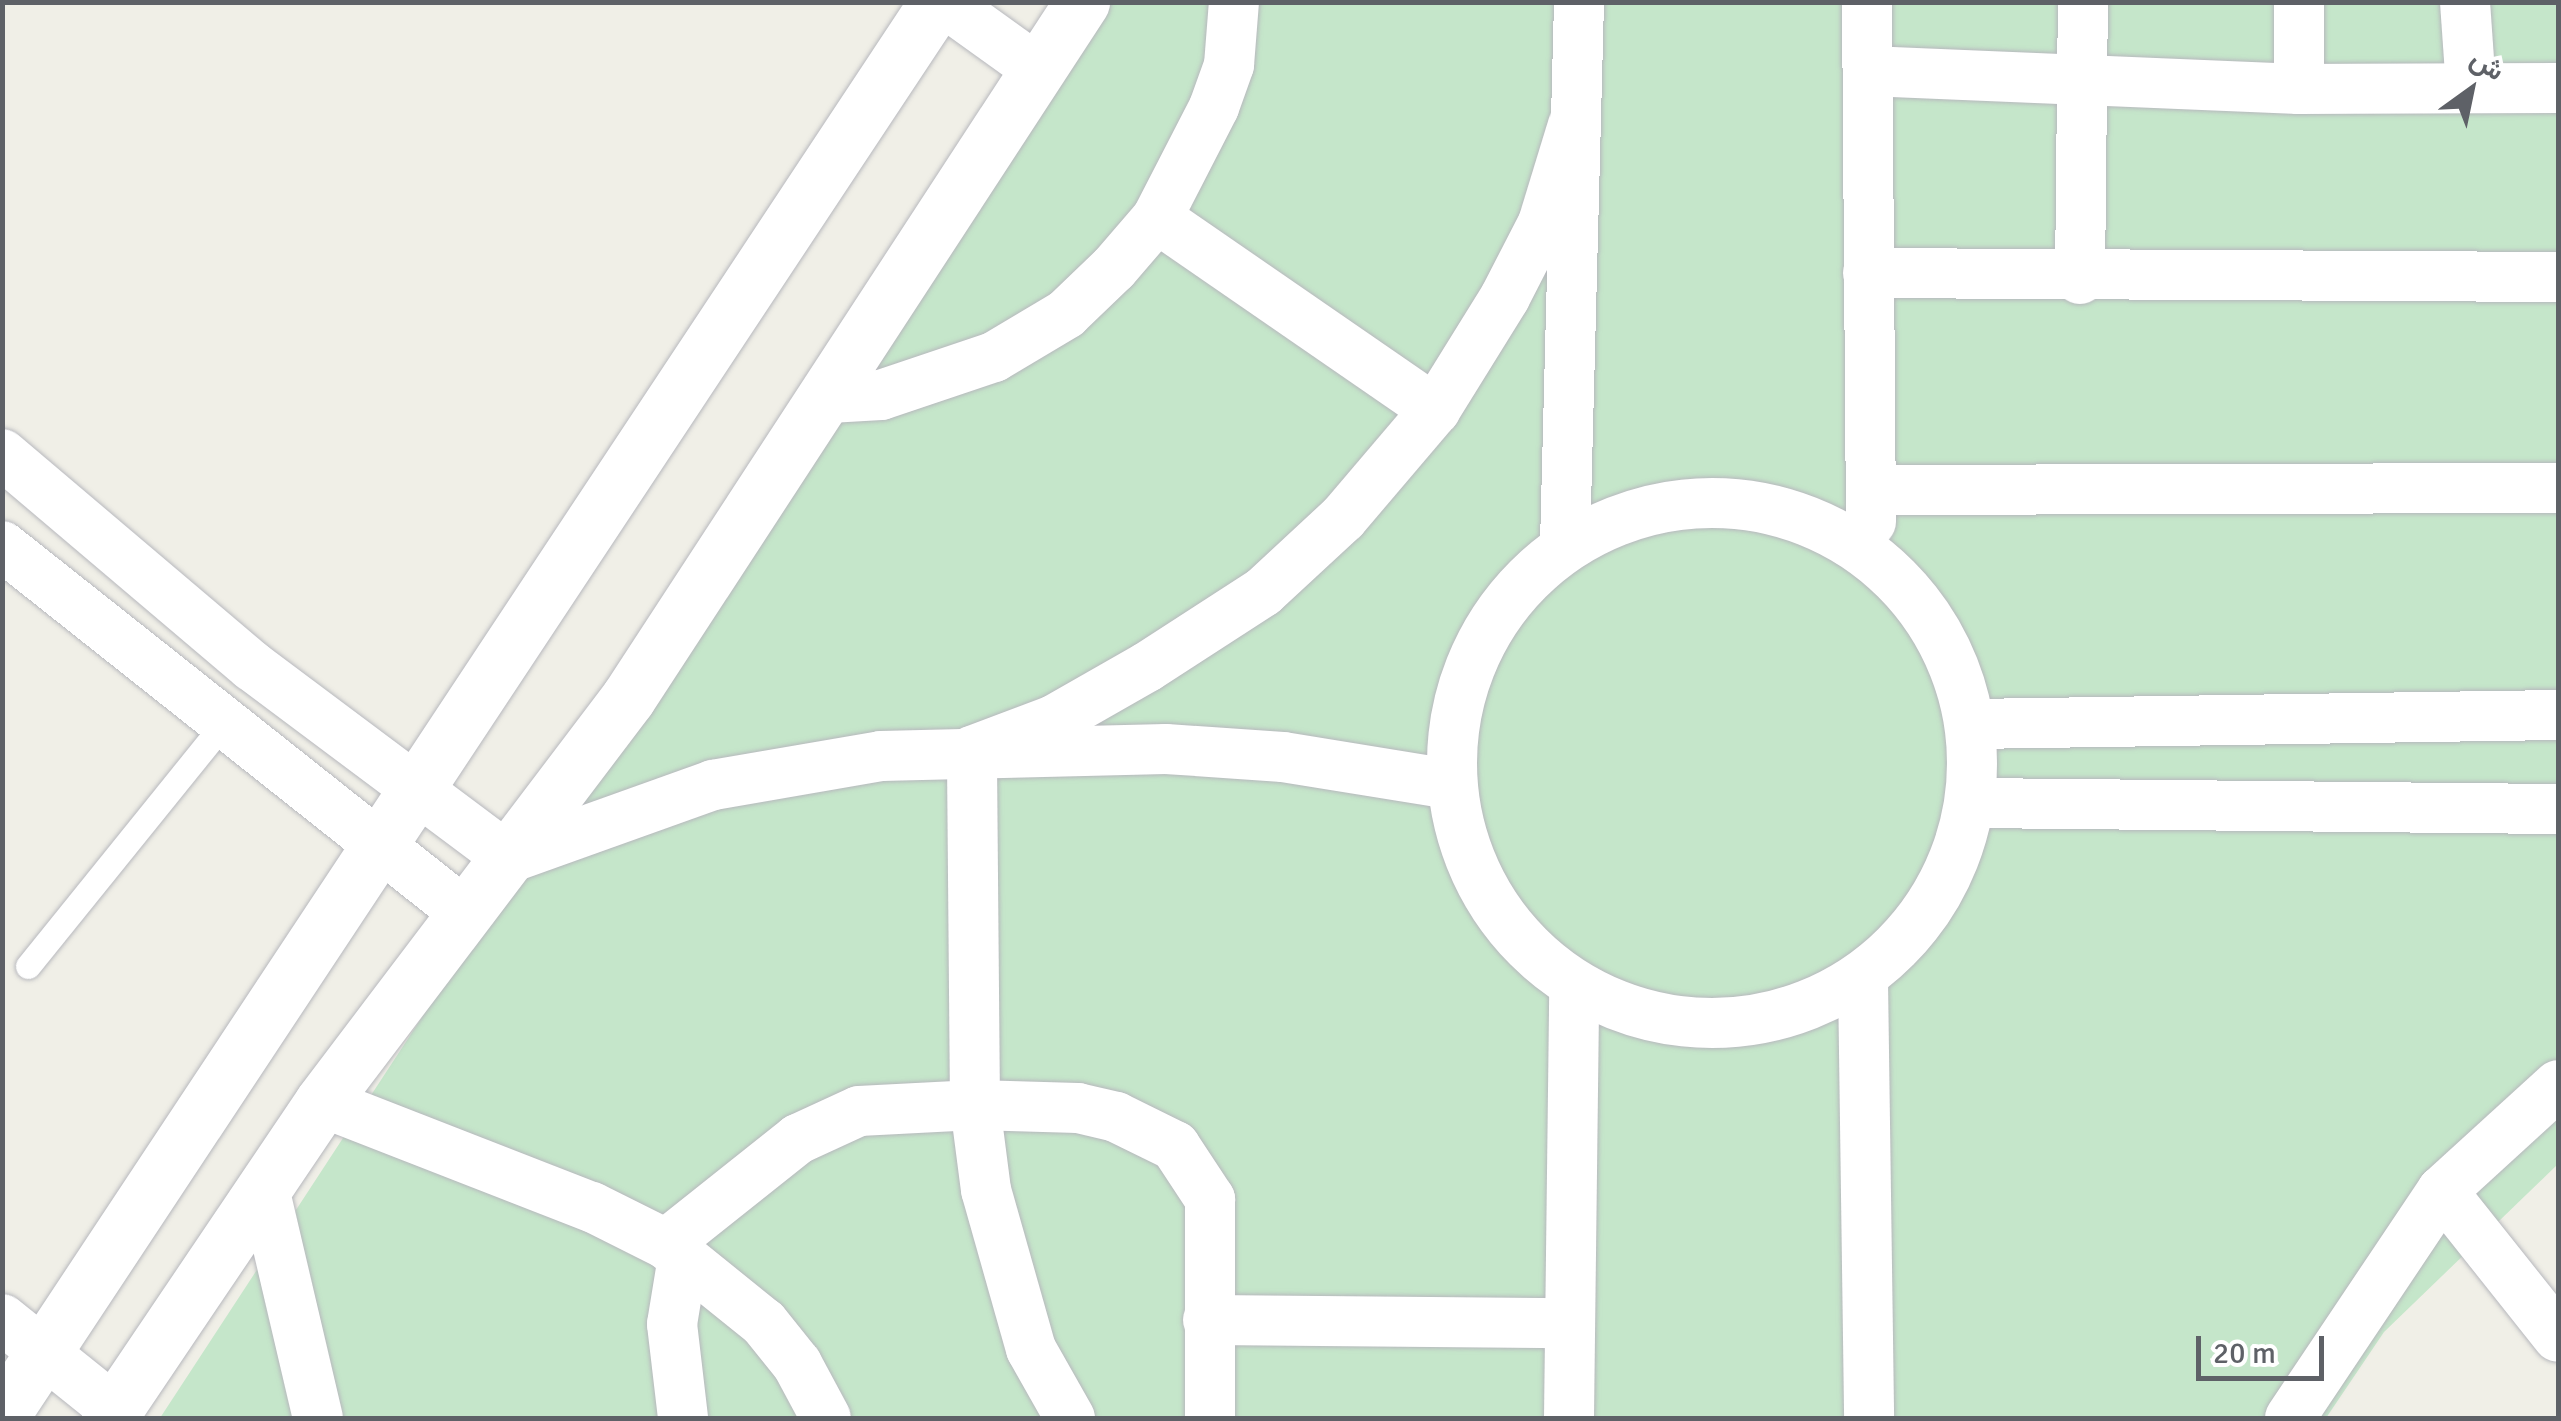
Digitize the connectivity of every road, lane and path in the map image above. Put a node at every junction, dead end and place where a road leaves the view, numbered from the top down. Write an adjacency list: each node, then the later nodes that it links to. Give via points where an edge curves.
1 (940, 2): 9 (street); 33 (street)
2 (1234, 2): 16 (street, via 1229,65)
3 (1578, 2): 15 (street)
4 (1867, 2): 10 (street)
5 (2083, 2): 11 (street)
6 (2299, 2): 14 (street)
7 (2465, 2): 12 (street)
8 (1081, 3): 9 (street)
9 (1036, 68): 20 (street)
10 (1868, 71): 11 (street); 17 (street)
11 (2083, 79): 14 (street); 19 (street)
12 (2472, 88): 13 (street); 14 (street)
13 (2558, 88)
14 (2299, 89)
15 (1573, 125): 21 (street, via 1542,222); 25 (street)
16 (1157, 218): 20 (street, via 1066,314 994,357 881,395); 21 (street)
17 (1868, 273): 19 (street); 24 (street)
18 (2558, 278): 19 (street)
19 (2080, 279)
20 (830, 398): 37 (street, via 628,698)
21 (1435, 410): 31 (street, via 1343,518 1263,592 1054,720)
22 (2, 454): 33 (street, via 252,666)
23 (2558, 488): 24 (street)
24 (1871, 490): 27 (street)
25 (1565, 544): 27 (street, via 1666,504 1774,508); 32 (street, via 1498,608 1457,692)
26 (2, 546): 30 (street)
27 (1872, 554): 29 (street, via 1938,629)
28 (2558, 715): 29 (street)
29 (1972, 724): 34 (street)
30 (222, 726): 36 (street); 39 (lane)
31 (972, 751): 32 (street, via 1166,749 1282,757); 37 (street, via 812,764 746,777); 44 (street)
32 (1449, 784): 41 (street, via 1488,901)
33 (416, 792): 36 (street); 37 (street)
34 (1973, 803): 35 (street); 40 (street, via 1936,903)
35 (2558, 809)
36 (378, 846): 38 (street); 52 (street)
37 (509, 858): 38 (street)
38 (465, 913): 43 (street)
39 (28, 966)
40 (1862, 980): 41 (street, via 1770,1021 1668,1024); 61 (street)
41 (1574, 988): 50 (street)
42 (2558, 1085): 46 (street)
43 (322, 1102): 45 (street); 47 (street, via 592,1207)
44 (975, 1105): 47 (street, via 888,1107 827,1122); 49 (street, via 1078,1108 1116,1117 1174,1146 1210,1198); 58 (street, via 1005,1273 1032,1348)
45 (264, 1188): 53 (street); 55 (street)
46 (2442, 1191): 51 (street); 62 (street, via 2383,1270)
47 (674, 1250): 56 (street, via 672,1342); 57 (street, via 764,1323)
48 (2, 1319): 52 (street)
49 (1208, 1320): 50 (street); 59 (street)
50 (1570, 1323): 60 (street)
51 (2558, 1337)
52 (44, 1354): 53 (street); 54 (street)
53 (112, 1414)
54 (2, 1415)
55 (318, 1418)
56 (684, 1418)
57 (826, 1418)
58 (1070, 1418)
59 (1210, 1418)
60 (1569, 1418)
61 (1869, 1418)
62 (2290, 1418)

